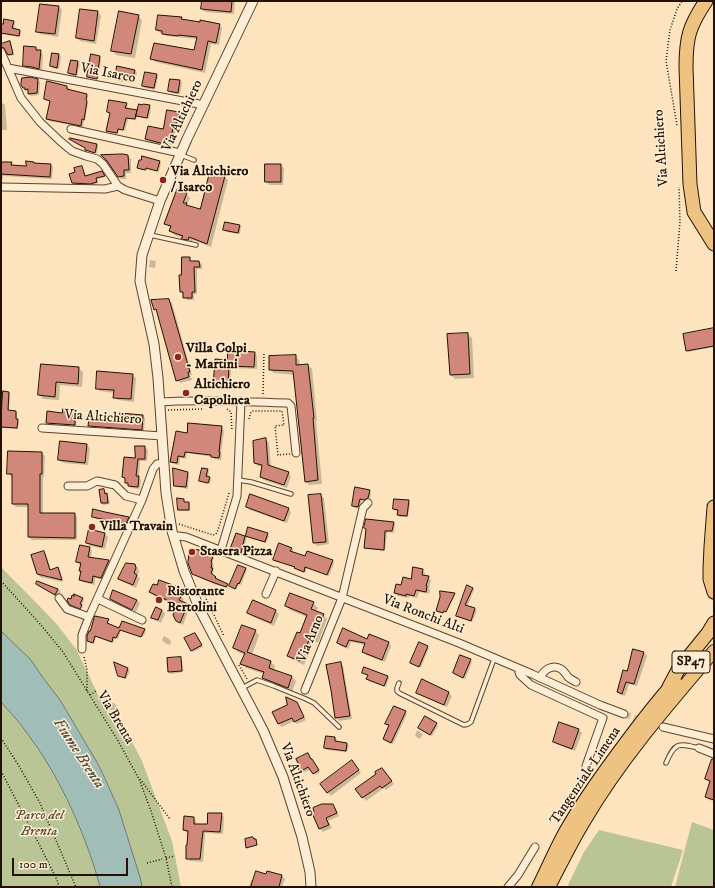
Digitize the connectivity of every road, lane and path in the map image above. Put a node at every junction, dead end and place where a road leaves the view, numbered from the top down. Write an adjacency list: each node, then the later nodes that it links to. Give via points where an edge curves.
1 (253, 1): 6 (street, Via Altichiero)
2 (682, 1): 7 (path, Via Altichiero, via 670,30 666,60)
3 (706, 1): 16 (highway, via 689,31 686,67 690,184 694,212)
4 (1, 52): 5 (street)
5 (8, 68): 6 (street, Via Isarco); 12 (street, via 21,98 40,122 72,151 97,159)
6 (204, 105): 9 (street, Via Altichiero)
7 (678, 128)
8 (71, 129): 9 (street)
9 (180, 154): 10 (lane); 14 (street, Via Altichiero)
10 (194, 160)
11 (679, 183): 18 (path, Via Altichiero, via 680,222)
12 (118, 186): 13 (street, via 105,189); 14 (street)
13 (1, 187)
14 (160, 201): 15 (street, Via Altichiero)
15 (149, 235): 17 (lane); 22 (street, Via Altichiero, via 142,254 140,280 154,344)
16 (714, 244)
17 (196, 245)
18 (676, 272)
19 (264, 352): 20 (path)
20 (263, 396)
21 (241, 401): 22 (street, via 182,401); 29 (street, via 288,403 291,406); 31 (street)
22 (159, 406): 23 (path); 28 (street, Via Altichiero)
23 (205, 409)
24 (223, 409): 27 (path, via 231,412)
25 (249, 419): 29 (path, via 253,411 282,411 284,425 275,426 278,455)
26 (42, 428): 28 (street, Via Altichiero)
27 (232, 432)
28 (162, 436): 30 (street, Via Altichiero)
29 (296, 453)
30 (164, 463): 35 (street, via 157,464 154,469); 39 (street, Via Altichiero)
31 (238, 480): 34 (lane); 40 (street, via 235,504)
32 (68, 486): 35 (street, via 87,486 97,481 115,485 126,496)
33 (229, 492): 38 (path, via 216,534)
34 (290, 494)
35 (142, 500): 48 (street)
36 (368, 503): 47 (street, via 364,508)
37 (714, 507): 44 (highway, via 710,569)
38 (179, 524)
39 (174, 538): 40 (street, Via Ronchi Alti, via 186,537); 62 (street, Via Altichiero, via 200,610)
40 (220, 550): 41 (street, Via Ronchi Alti)
41 (276, 571): 45 (street); 47 (street, Via Ronchi Alti)
42 (1, 581): 63 (path, Via Brenta, via 63,652)
43 (201, 588): 53 (path)
44 (714, 592)
45 (266, 594)
46 (59, 598): 49 (street, via 67,609)
47 (342, 598): 56 (street, Via Ronchi Alti); 64 (street, Via Arno)
48 (98, 599): 49 (street); 50 (street)
49 (89, 617): 54 (street, via 82,635)
50 (142, 620)
51 (714, 623): 65 (highway, via 678,670)
52 (714, 636): 65 (highway, SP47)
53 (226, 641)
54 (82, 649): 63 (path, via 87,670)
55 (714, 651): 65 (highway, SP47)
56 (495, 658): 58 (street, Via Ronchi Alti); 61 (lane, via 471,722 468,724 464,725 399,694)
57 (239, 664): 62 (path, via 247,678)
58 (520, 669): 59 (street, Via Ronchi Alti); 76 (street, via 520,675 531,685 603,718)
59 (540, 678): 60 (street, via 547,669 557,667); 68 (street, Via Ronchi Alti)
60 (576, 682)
61 (399, 683)
62 (244, 687): 69 (lane, via 257,680 306,699); 88 (street, Via Altichiero, via 283,777 302,837)
63 (87, 690): 67 (path, Via Brenta)
64 (305, 690)
65 (673, 690): 90 (highway, Tangenziale Limena, via 633,733 600,777 565,832); 91 (highway, Tangenziale Limena, via 608,783 578,831)
66 (96, 691): 67 (path)
67 (90, 695): 78 (path, Via Brenta)
68 (624, 714)
69 (340, 727)
70 (663, 727): 72 (street)
71 (1, 738): 86 (path, via 40,803)
72 (714, 739)
73 (699, 748): 74 (street); 75 (lane, via 676,746)
74 (714, 754)
75 (666, 763)
76 (586, 766)
77 (1, 771): 85 (path)
78 (138, 777): 79 (path); 82 (path, Via Brenta, via 152,811)
79 (170, 819)
80 (535, 846): 89 (street)
81 (174, 856): 82 (path)
82 (166, 858): 87 (path, Via Brenta)
83 (162, 859): 84 (path)
84 (147, 863)
85 (59, 887)
86 (76, 887)
87 (172, 887)
88 (312, 887)
89 (508, 887)
90 (538, 887)
91 (549, 887)

